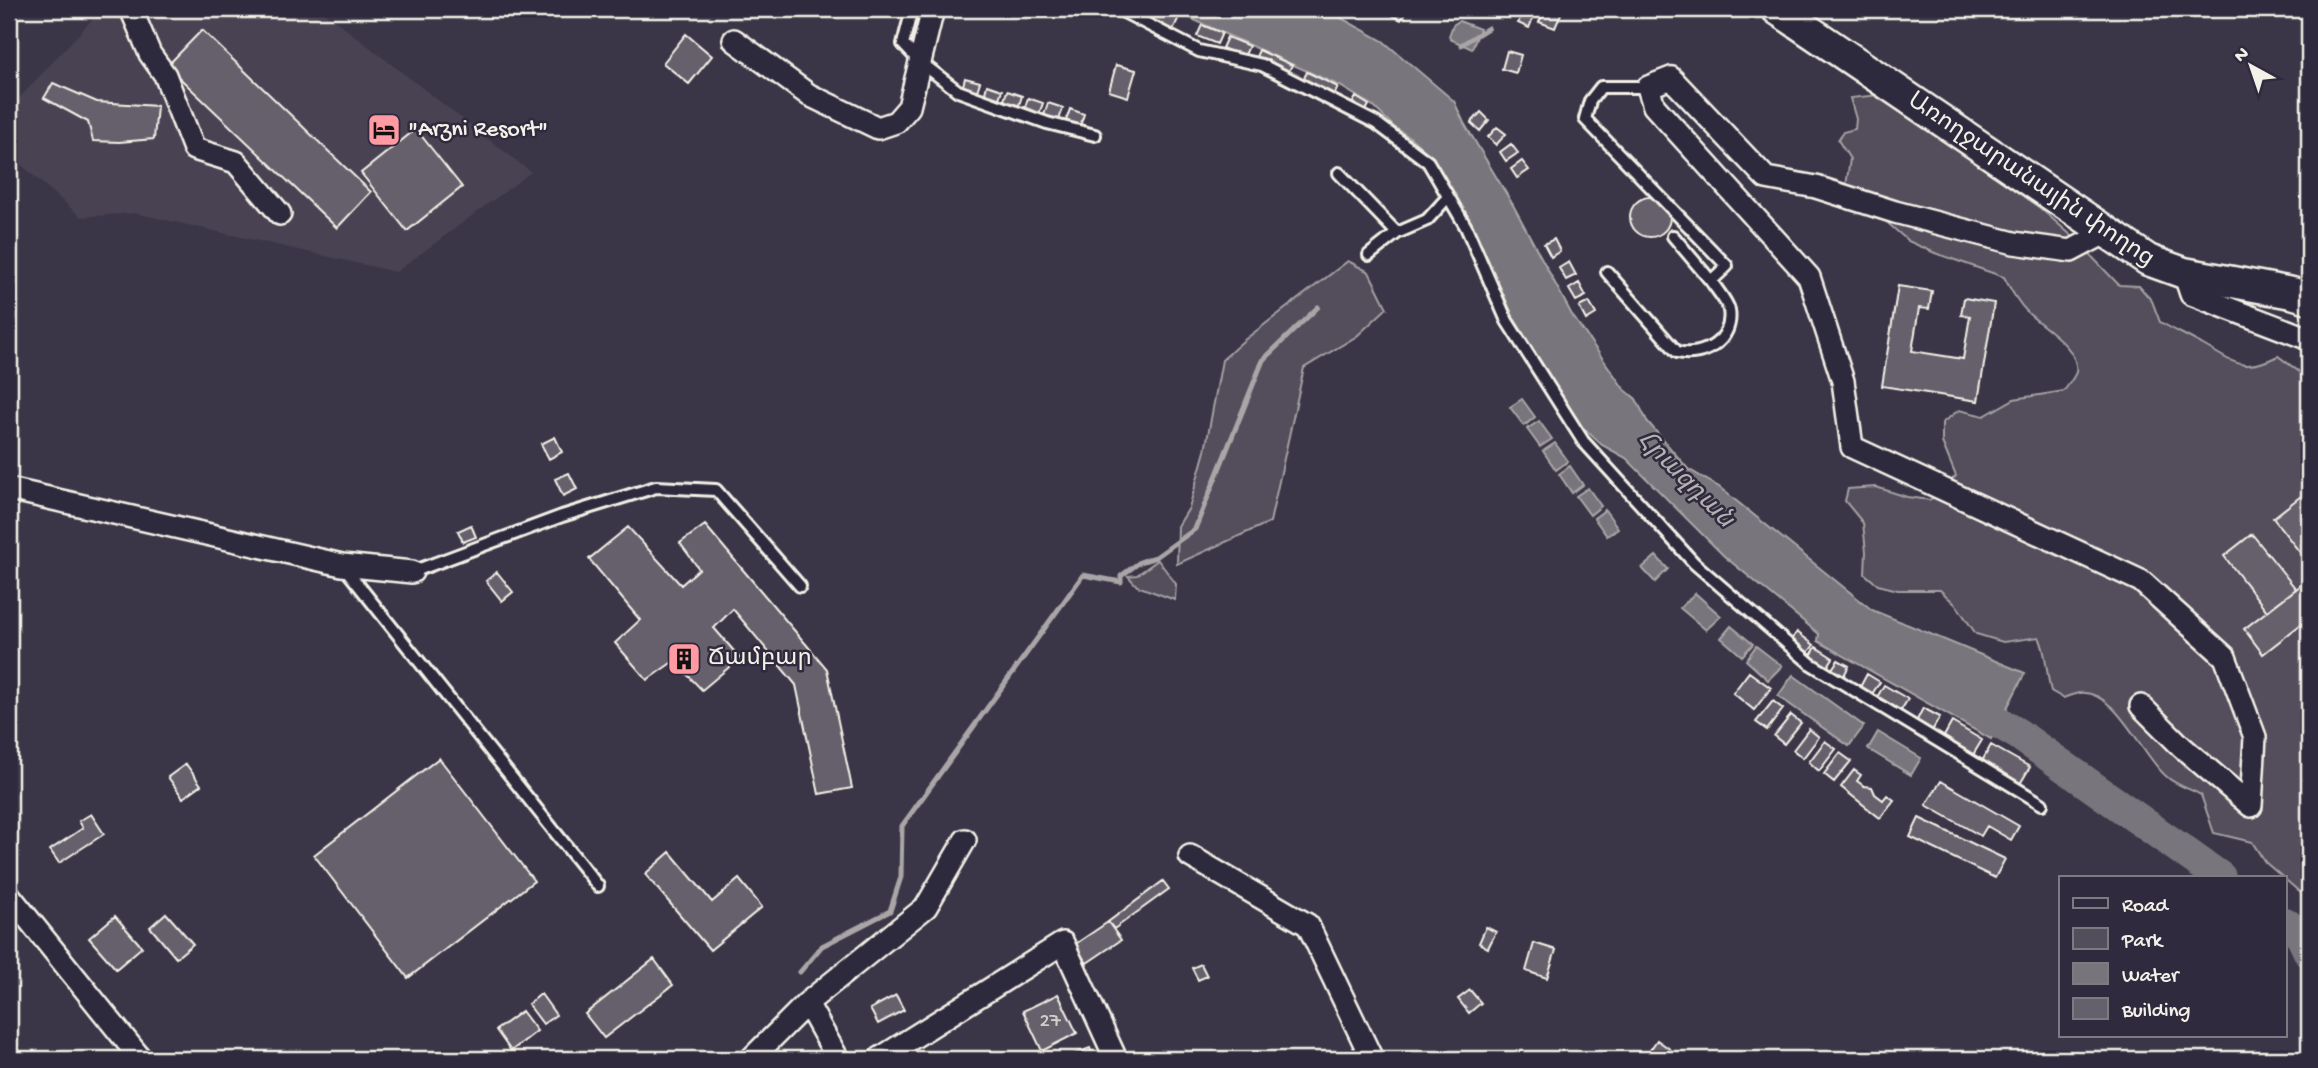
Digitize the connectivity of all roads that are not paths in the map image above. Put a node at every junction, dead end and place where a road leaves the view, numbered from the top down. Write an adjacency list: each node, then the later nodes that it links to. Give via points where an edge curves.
1 (131, 9): 12 (street, via 150,54 165,75 194,149 236,162)
2 (912, 9): 7 (lane, via 903,44)
3 (933, 9): 7 (street)
4 (1118, 9): 11 (lane, via 1199,51 1262,65 1376,123 1428,162)
5 (1777, 9): 14 (main road, Առողջարանային փողոց)
6 (734, 40): 7 (street, via 809,95 877,128 896,122 909,107)
7 (919, 61): 9 (lane, via 958,91)
8 (1648, 87): 14 (street, via 1671,78 1766,178 1816,187 2014,243 2071,251); 19 (lane, via 1601,87 1590,100 1585,118 1727,267); 26 (street, via 1654,106 1809,277 1843,381 1852,447 2140,581 2225,657 2255,737 2251,806)
9 (1096, 135)
10 (1339, 173): 13 (lane)
11 (1448, 197): 13 (lane, via 1427,220); 27 (lane, via 1507,321 1583,441 1694,564 1811,664)
12 (280, 214)
13 (1397, 233): 16 (lane)
14 (2105, 233): 18 (main road, Առողջարանային փողոց, via 2148,260)
15 (1673, 236): 19 (lane)
16 (1369, 255)
17 (1607, 272): 19 (lane, via 1677,352 1690,355 1714,348 1728,328 1729,309)
18 (2184, 273): 20 (main road, Առողջարանային փողոց); 21 (street, via 2191,294)
19 (1711, 281)
20 (2309, 298)
21 (2309, 339)
22 (9, 489): 23 (street)
23 (342, 565): 24 (street); 30 (lane)
24 (412, 572): 25 (lane, via 562,516 656,487 716,491)
25 (800, 586)
26 (2141, 706)
27 (2042, 804)
28 (965, 840): 32 (street, via 926,907)
29 (1190, 856): 38 (street, via 1308,925)
30 (598, 886)
31 (9, 895): 33 (street)
32 (807, 1003): 34 (street); 35 (street)
33 (141, 1059)
34 (751, 1059)
35 (838, 1059)
36 (879, 1059): 37 (street, via 1063,943)
37 (1116, 1059)
38 (1372, 1059)

